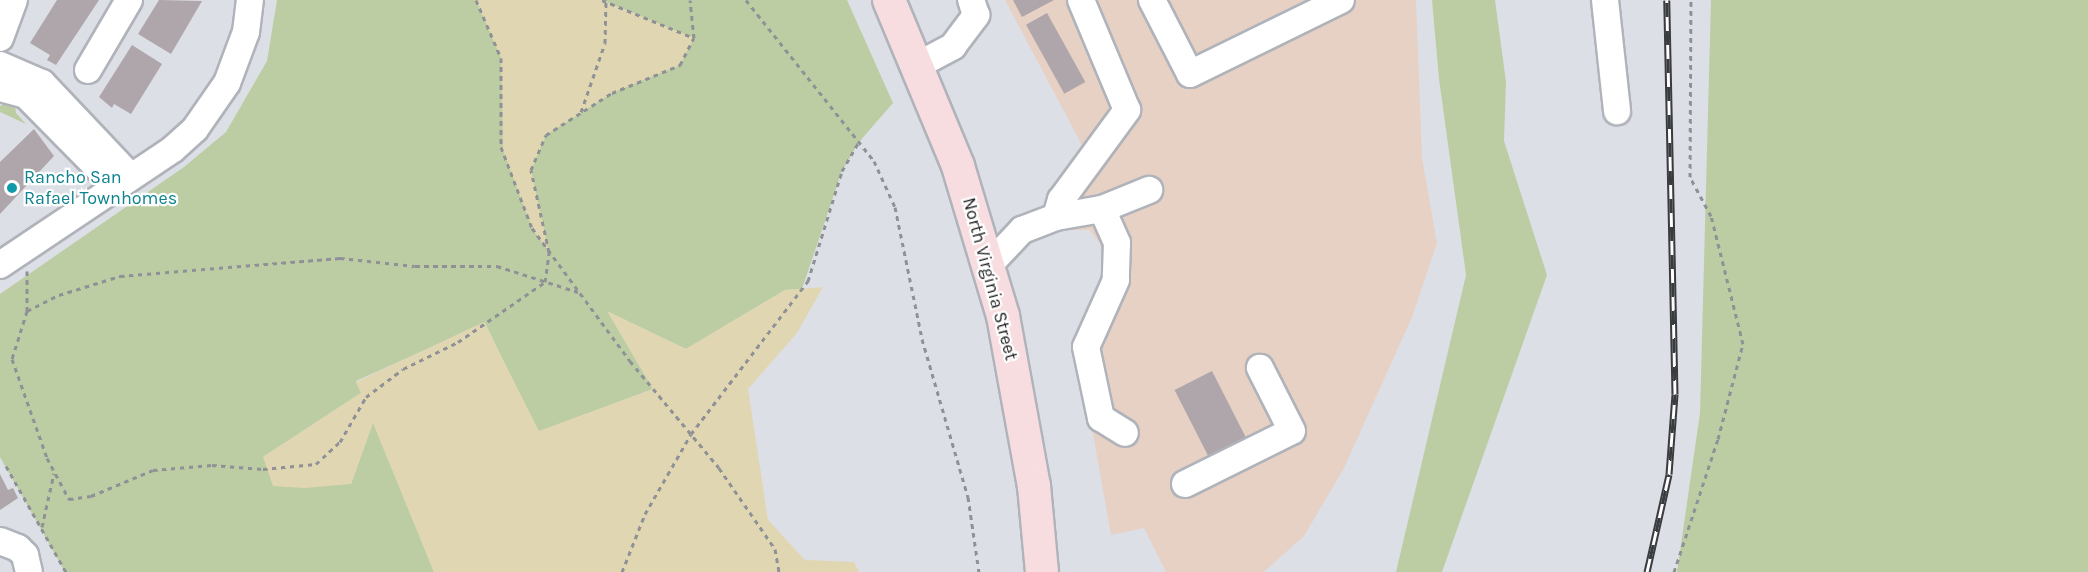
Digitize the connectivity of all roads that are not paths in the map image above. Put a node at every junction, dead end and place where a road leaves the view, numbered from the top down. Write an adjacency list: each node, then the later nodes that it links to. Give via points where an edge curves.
1 (15, 0): 10 (street)
2 (129, 0): 13 (street)
3 (250, 0): 16 (street, via 238,58 211,110 173,149)
4 (889, 0): 11 (main road, North Virginia Street)
5 (971, 0): 11 (street, via 976,15 953,46)
6 (1080, 0): 19 (street, via 1127,110 1061,201)
7 (1152, 0): 8 (street, via 1190,74)
8 (1341, 0)
9 (1605, 0): 15 (street)
10 (0, 38)
11 (918, 64): 21 (main road, North Virginia Street, via 958,166)
12 (0, 65): 16 (street, via 42,83)
13 (88, 70)
14 (0, 88): 16 (street, via 26,95)
15 (1617, 111)
16 (122, 180): 20 (street)
17 (1149, 190): 18 (street)
18 (1102, 209): 19 (street); 23 (street, via 1117,243 1116,280 1086,347 1101,418)
19 (1056, 217): 21 (street, via 1022,230)
20 (0, 265)
21 (989, 265): 27 (main road, North Virginia Street, via 1026,431)
22 (1260, 368): 24 (street, via 1292,431)
23 (1125, 434)
24 (1185, 484)
25 (0, 541): 26 (street, via 18,548)
26 (29, 572)
27 (1042, 572)

